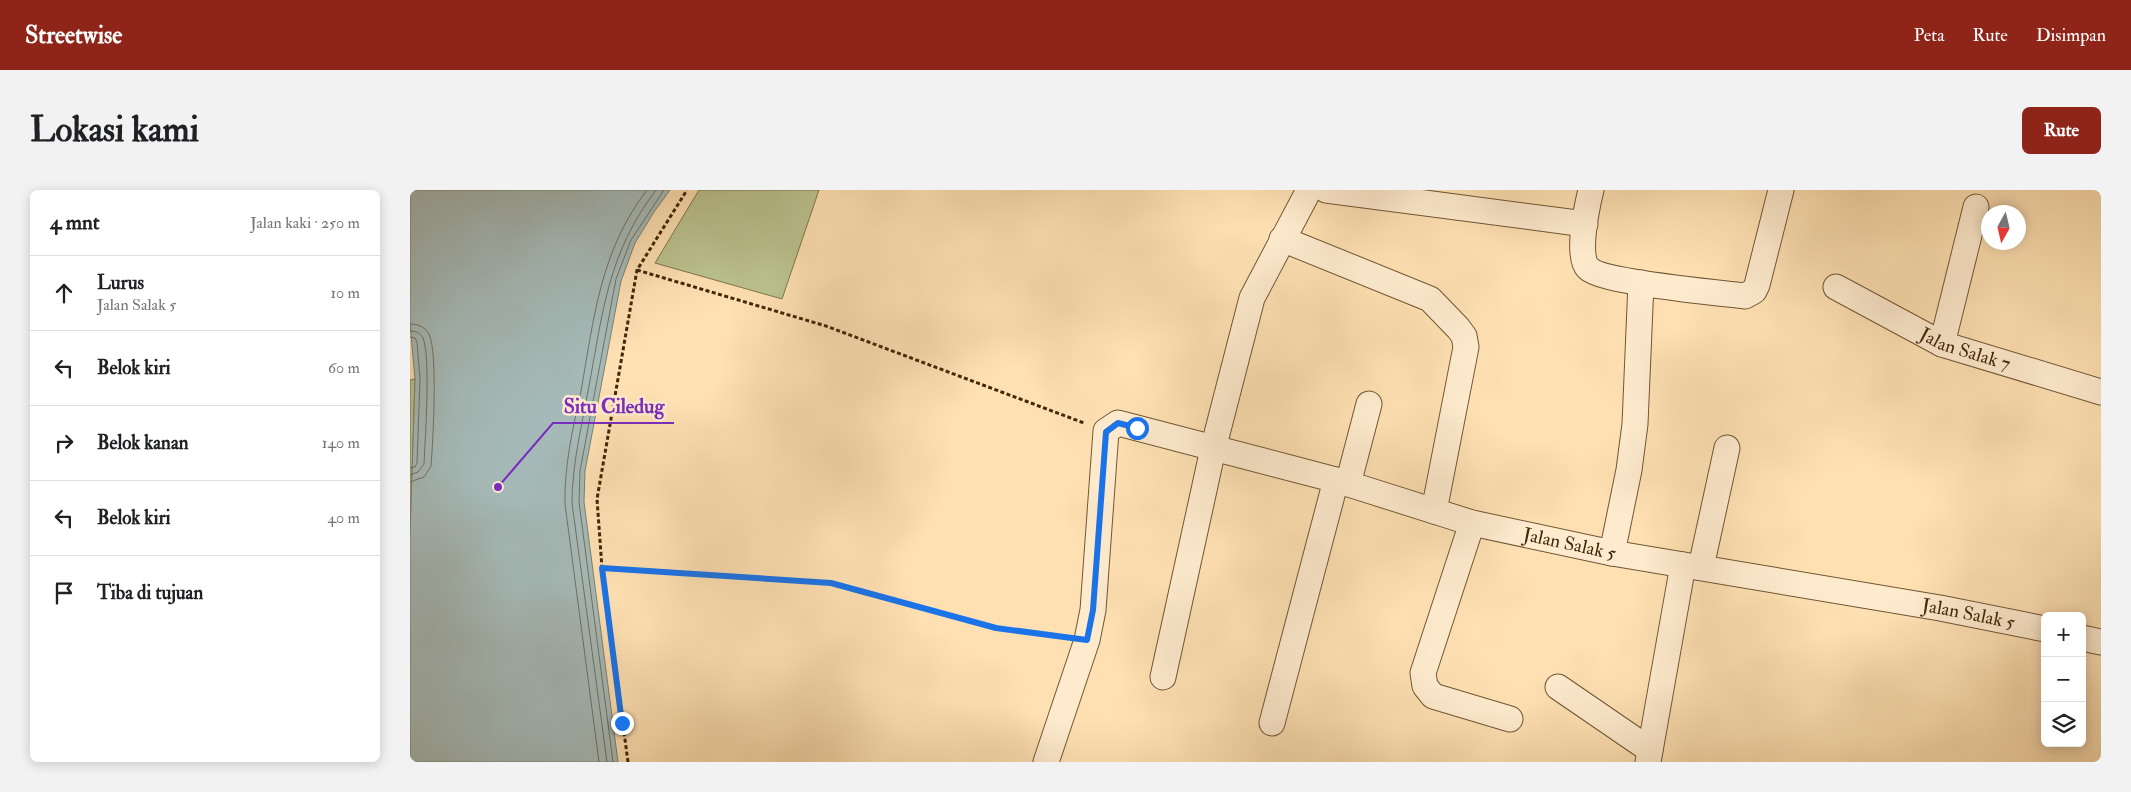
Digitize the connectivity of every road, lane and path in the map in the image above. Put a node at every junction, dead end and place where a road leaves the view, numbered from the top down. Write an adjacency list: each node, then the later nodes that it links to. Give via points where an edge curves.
1 (687, 190): 9 (path)
2 (1309, 190): 8 (street)
3 (1326, 190): 7 (street)
4 (1591, 190): 7 (street)
5 (1781, 190): 10 (street, via 1754,291 1745,296)
6 (1976, 207): 12 (street)
7 (1585, 224): 10 (street, via 1583,259 1587,268 1596,274)
8 (1282, 239): 17 (street, via 1252,298); 19 (street, via 1430,299 1464,336 1466,347)
9 (637, 270): 15 (path, via 826,326); 23 (path, via 598,499)
10 (1641, 283): 21 (street, via 1635,424)
11 (1836, 287): 12 (street, Jalan Salak 7)
12 (1942, 344): 13 (street, Jalan Salak 7)
13 (2101, 392)
14 (1369, 404): 18 (street)
15 (1106, 432): 17 (street, Jalan Salak 5, via 1118,423); 26 (street, via 1093,610)
16 (1727, 448): 22 (street)
17 (1213, 449): 18 (street, Jalan Salak 5); 28 (street)
18 (1342, 482): 19 (street, Jalan Salak 5); 31 (street)
19 (1434, 511): 20 (street, Jalan Salak 5)
20 (1472, 523): 21 (street, Jalan Salak 5); 30 (street, via 1423,673 1425,686 1434,696)
21 (1612, 553): 22 (street, Jalan Salak 5)
22 (1692, 566): 24 (street, Jalan Salak 5, via 1940,608); 32 (street)
23 (602, 568): 26 (path, via 831,583 996,628); 33 (path)
24 (2041, 629)
25 (2086, 639): 27 (street)
26 (1087, 640): 34 (street)
27 (2101, 642)
28 (1163, 677)
29 (1558, 687): 32 (street)
30 (1510, 719)
31 (1272, 723)
32 (1649, 756)
33 (628, 762)
34 (1046, 762)

